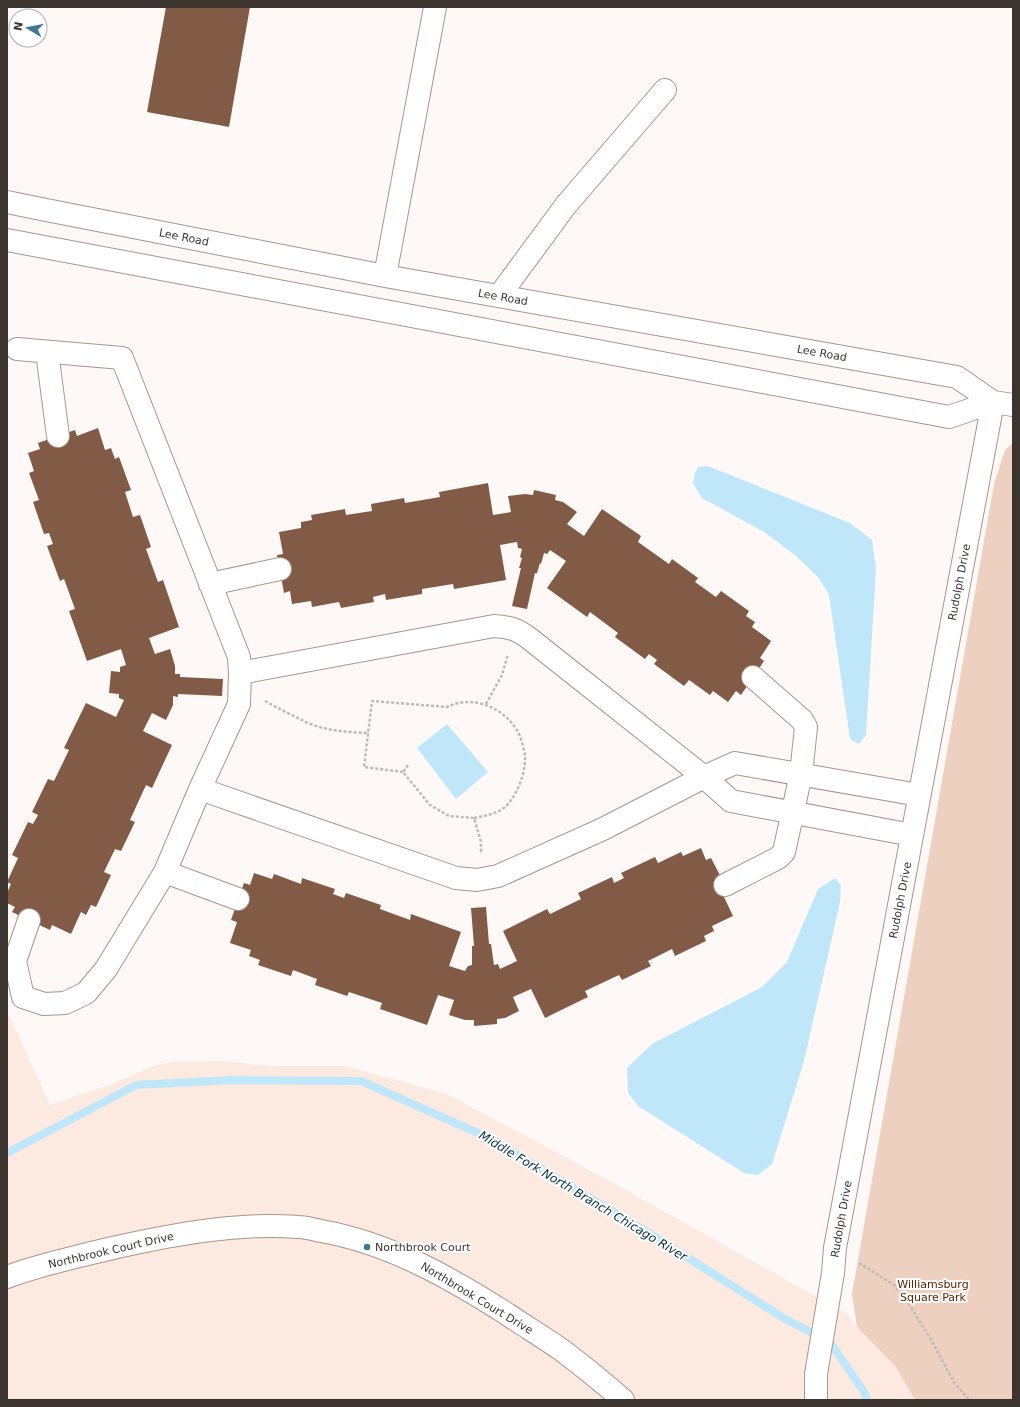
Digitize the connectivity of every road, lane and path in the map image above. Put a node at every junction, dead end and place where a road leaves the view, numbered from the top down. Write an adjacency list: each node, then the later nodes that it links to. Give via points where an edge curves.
1 (435, 7): 5 (street)
2 (666, 90): 6 (street, via 566,205)
3 (7, 202): 5 (street, Lee Road)
4 (7, 240): 9 (street, via 949,417)
5 (385, 276): 6 (street, Lee Road)
6 (499, 296): 9 (street, Lee Road, via 957,377)
7 (17, 349): 8 (street)
8 (47, 352): 10 (street); 12 (street, via 122,358)
9 (1003, 403): 23 (street, Rudolph Drive)
10 (58, 436)
11 (280, 569): 12 (street)
12 (210, 584): 15 (street, via 239,657)
13 (515, 630): 15 (street, via 494,626); 16 (path, via 502,674); 21 (street, via 530,639)
14 (753, 677): 20 (street, via 802,720 806,727)
15 (240, 680): 17 (path, via 305,722 344,732); 22 (street, via 238,704)
16 (486, 704): 17 (path, via 471,702 447,707 372,701); 25 (path, via 506,715 519,734 526,760 519,787 505,806 489,816)
17 (368, 732): 19 (path, via 364,767)
18 (408, 765): 19 (path)
19 (402, 772): 25 (path, via 430,805 449,816)
20 (801, 774): 21 (street, via 735,763); 23 (street); 24 (street)
21 (704, 777): 24 (street, via 731,801); 28 (street, via 603,829 498,876)
22 (200, 789): 27 (street); 28 (street, via 456,878)
23 (919, 795): 26 (street, Rudolph Drive)
24 (793, 813): 26 (street); 29 (street, via 784,852 778,858)
25 (474, 818): 28 (path, via 481,842)
26 (912, 836): 32 (street, Rudolph Drive)
27 (165, 872): 30 (street); 31 (street, via 106,968 86,993 64,1003 44,1004 23,997 15,961)
28 (481, 880)
29 (725, 885)
30 (238, 899)
31 (29, 920)
32 (835, 1248): 35 (street, Rudolph Drive, via 816,1374); 36 (path, via 894,1285 930,1338 955,1384)
33 (7, 1277): 34 (street, Northbrook Court Drive, via 159,1237 256,1227 298,1227 343,1234 385,1248 426,1266 485,1300 562,1350)
34 (624, 1400)
35 (816, 1400)
36 (970, 1400)

